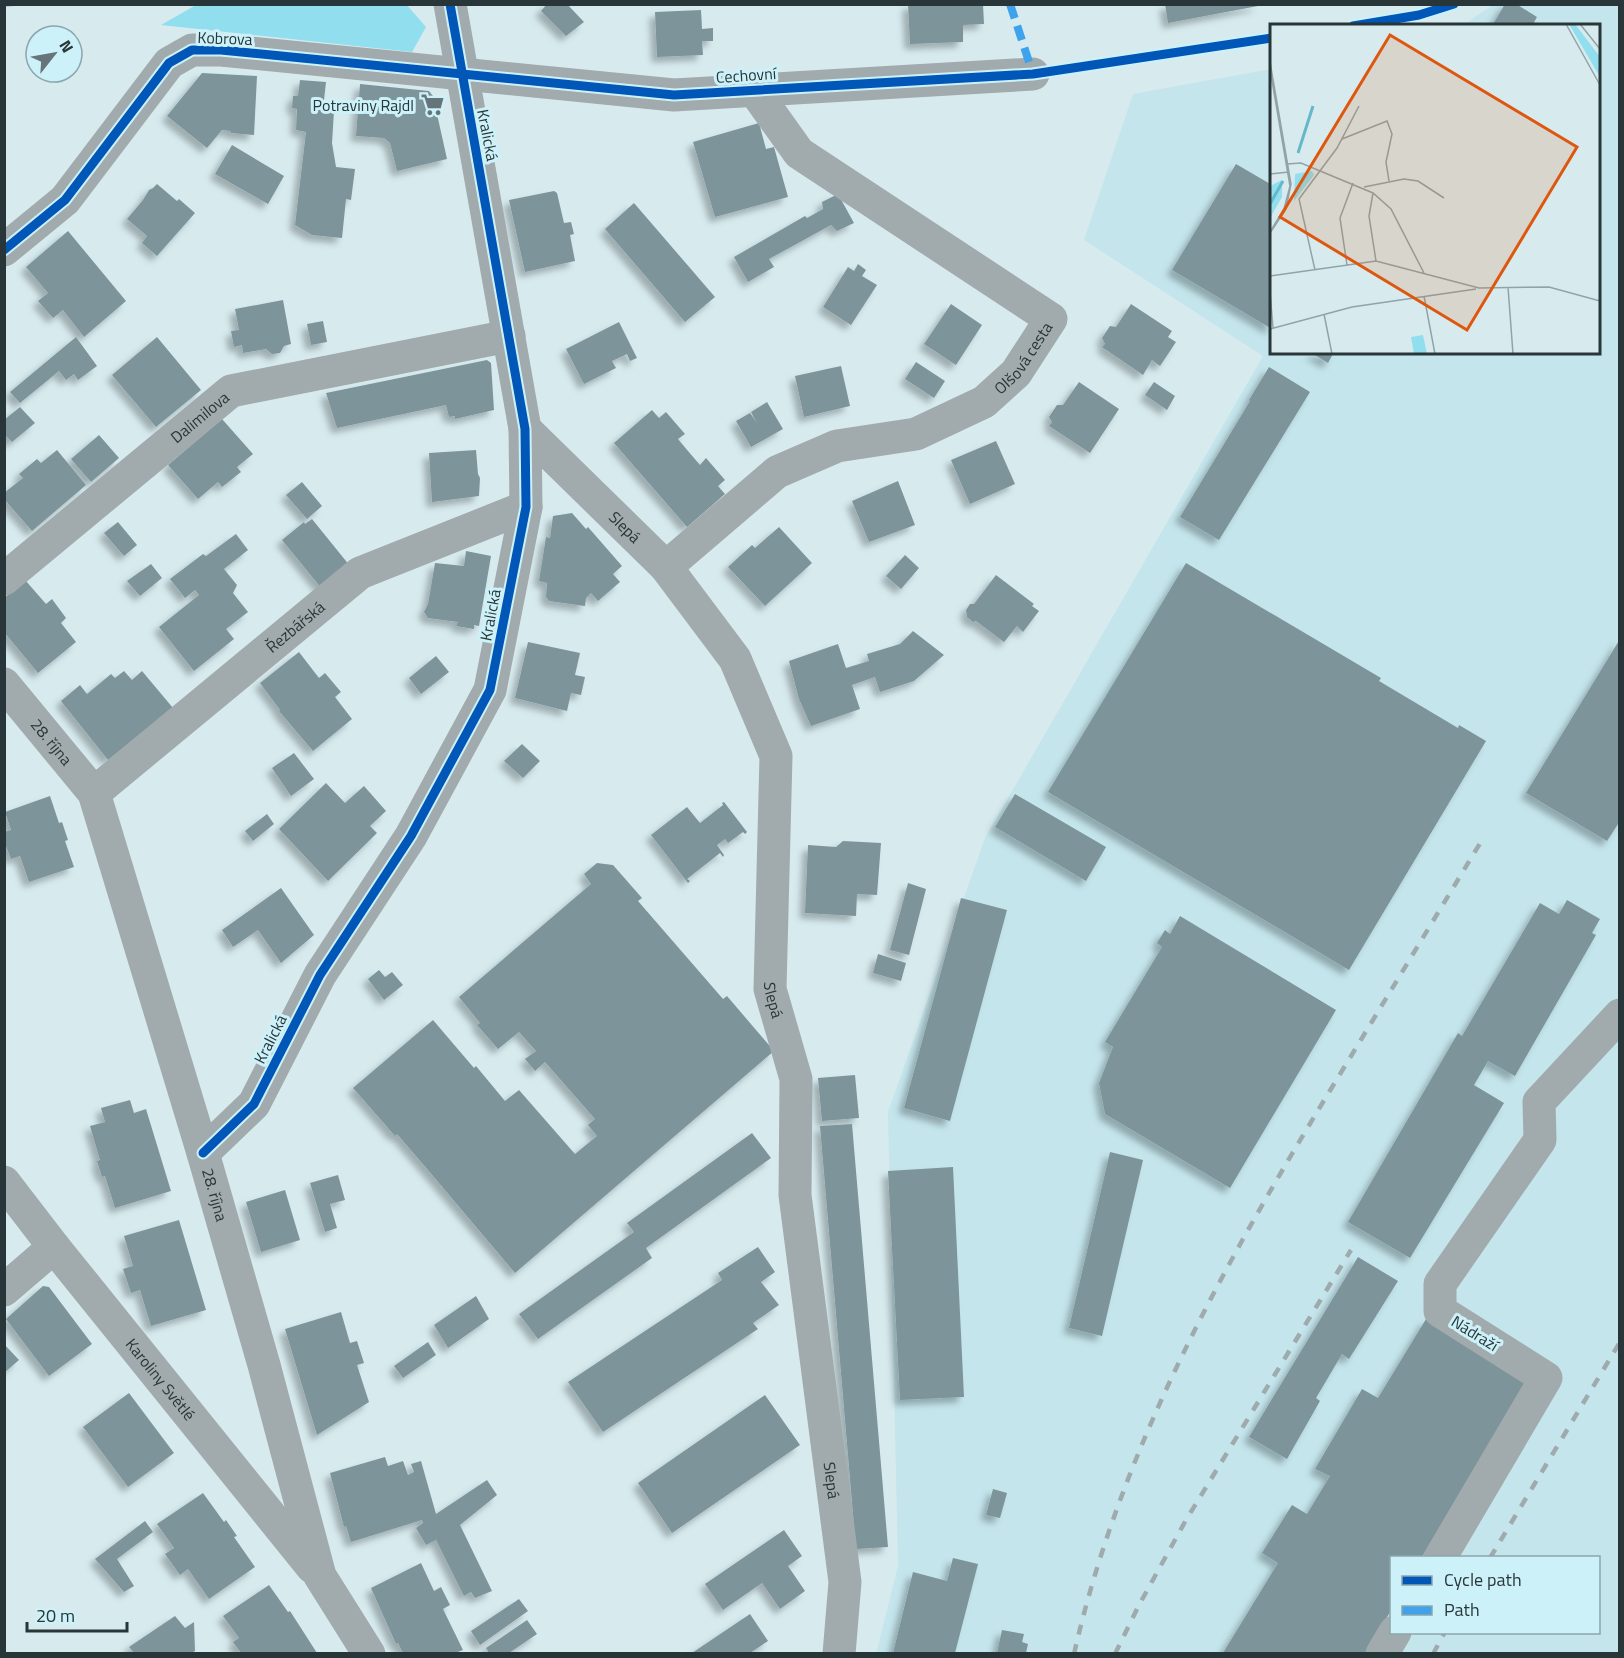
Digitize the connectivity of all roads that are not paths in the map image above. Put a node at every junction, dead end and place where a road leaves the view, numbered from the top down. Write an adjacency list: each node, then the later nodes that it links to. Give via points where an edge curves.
1 (450, 4): 2 (street, Kralická)
2 (461, 74): 4 (street, Cechovní, via 674,95); 5 (street, Kobrova, via 192,50 169,63 65,200); 6 (street, Kralická)
3 (1033, 74): 4 (street, Cechovní)
4 (754, 90): 9 (street, Olšová cesta, via 799,153 1051,319 1016,373 984,402 915,434 837,446 777,472)
5 (4, 250)
6 (509, 336): 7 (street, Kralická); 10 (street, Dalimilova, via 231,391)
7 (525, 429): 8 (street, Kralická); 9 (street, Slepá)
8 (526, 507): 12 (street, Řezbářská, via 360,573); 14 (street, Kralická, via 490,690 411,836 320,975 254,1104)
9 (666, 567): 22 (street, Slepá, via 735,659 776,756 770,989 796,1079 795,1195 845,1582)
10 (4, 579)
11 (4, 684): 12 (street, 28. října)
12 (94, 793): 14 (street, 28. října)
13 (1620, 1015): 18 (street, Nádraží, via 1539,1102 1540,1140 1440,1284 1440,1311 1546,1378)
14 (203, 1153): 19 (street, 28. října)
15 (4, 1182): 16 (street, Karoliny Světlé)
16 (54, 1247): 17 (street); 19 (street, Karoliny Světlé)
17 (4, 1290)
18 (1441, 1556)
19 (320, 1576): 21 (street, 28. října)
20 (1394, 1634): 23 (street)
21 (369, 1653)
22 (839, 1653)
23 (1383, 1653)

